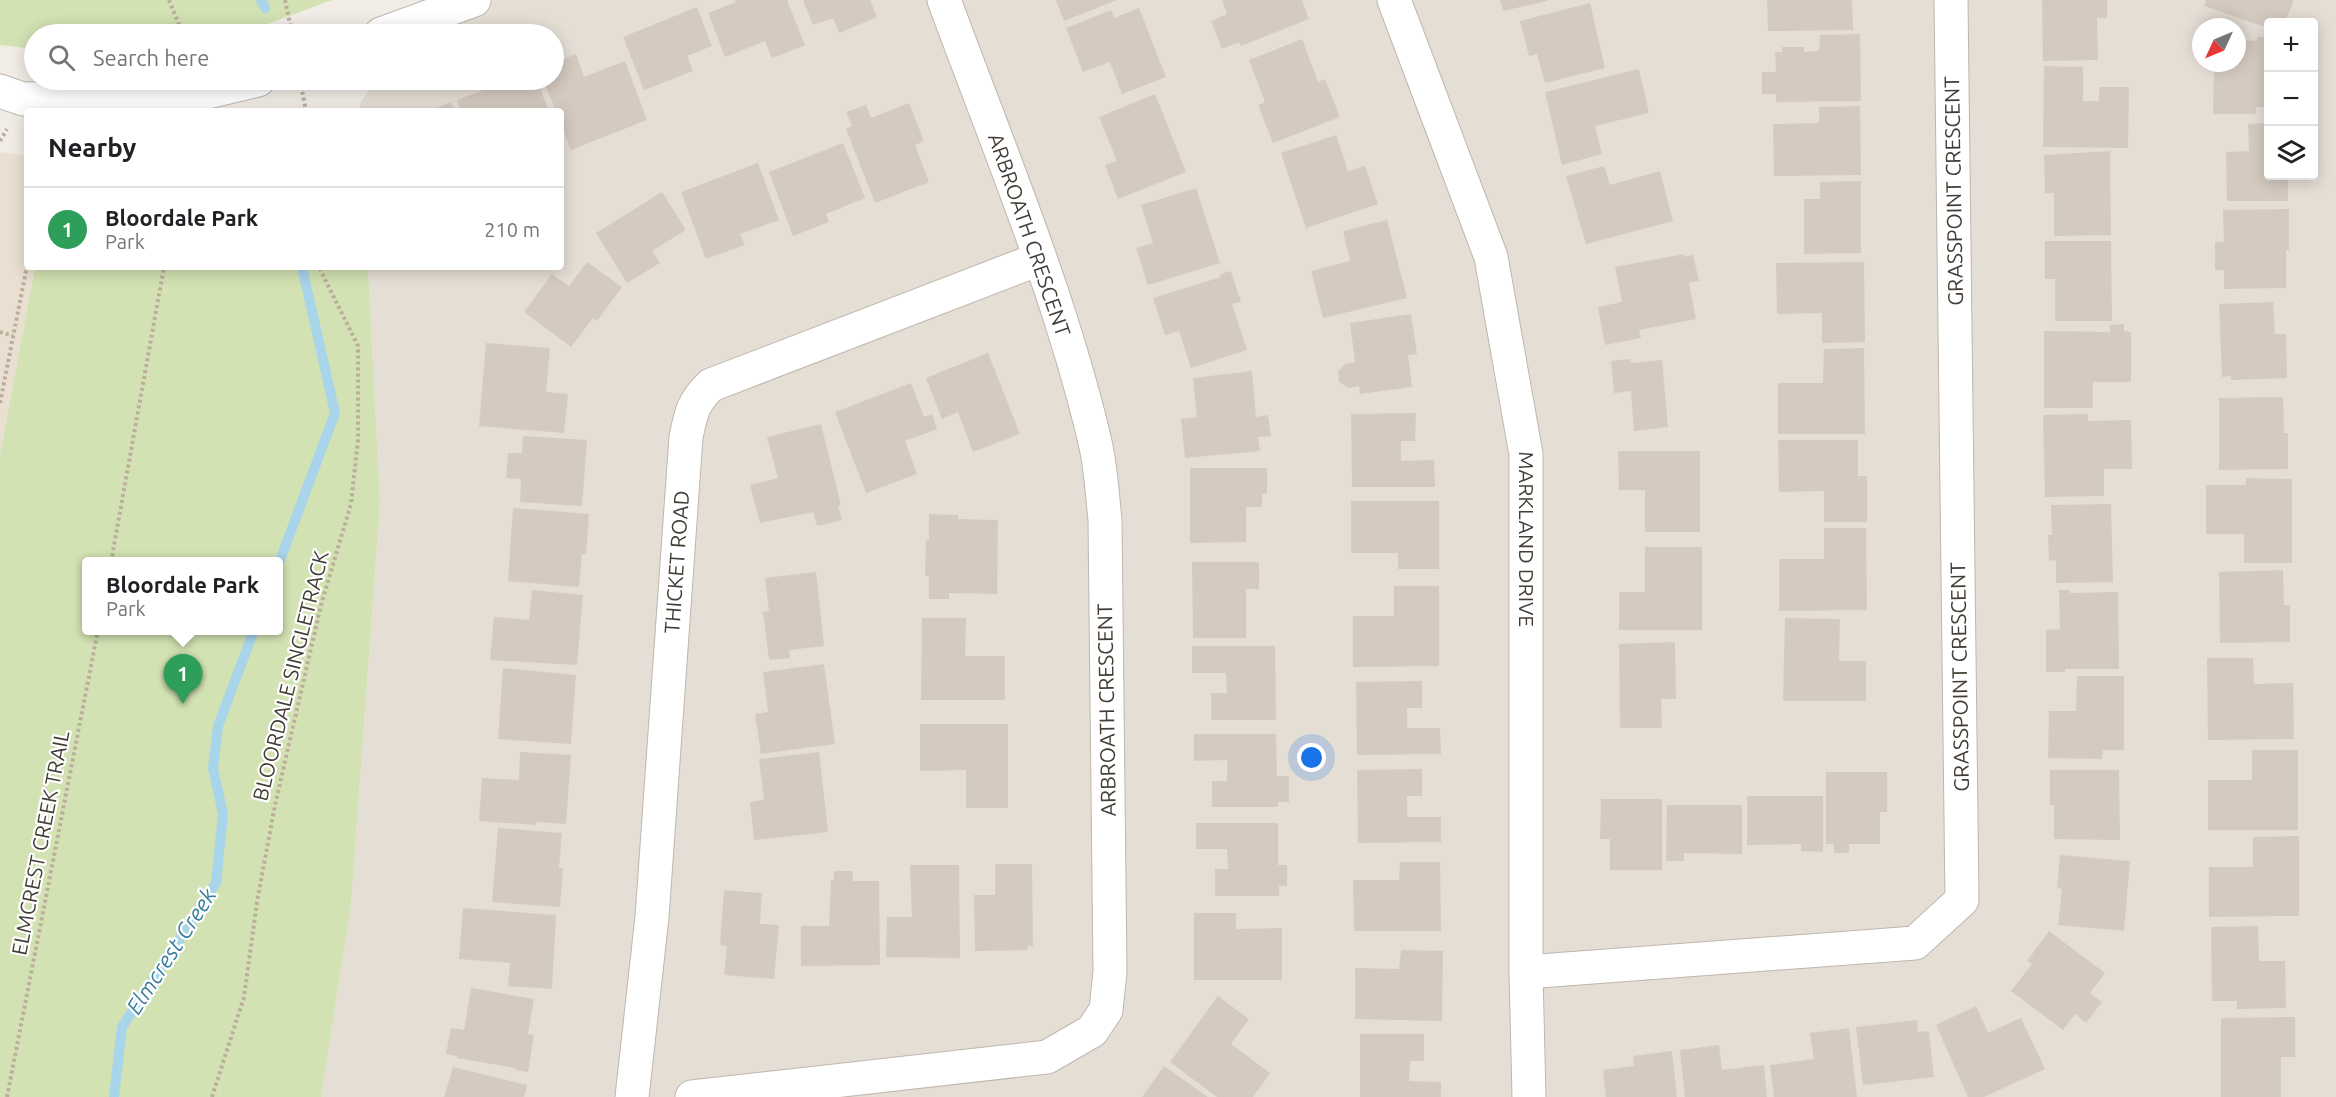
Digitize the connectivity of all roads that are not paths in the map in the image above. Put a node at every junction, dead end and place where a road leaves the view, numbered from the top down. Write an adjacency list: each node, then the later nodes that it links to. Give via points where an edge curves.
1 (474, 0): 5 (street)
2 (944, 0): 8 (street, ARBROATH CRESCENT)
3 (1394, 0): 9 (street, MARKLAND DRIVE, via 1491,257 1526,454)
4 (1951, 0): 9 (street, GRASSPOINT CRESCENT, via 1962,900 1915,943)
5 (408, 24)
6 (216, 90): 7 (street, via 191,96 23,99)
7 (0, 91)
8 (1040, 259): 10 (street, THICKET ROAD, via 711,385 698,397 686,436 652,917); 11 (street, ARBROATH CRESCENT, via 1096,445 1105,519 1110,972 1107,1010 1092,1031 1047,1057)
9 (1526, 972): 12 (street, MARKLAND DRIVE)
10 (632, 1097)
11 (692, 1097)
12 (1529, 1097)

